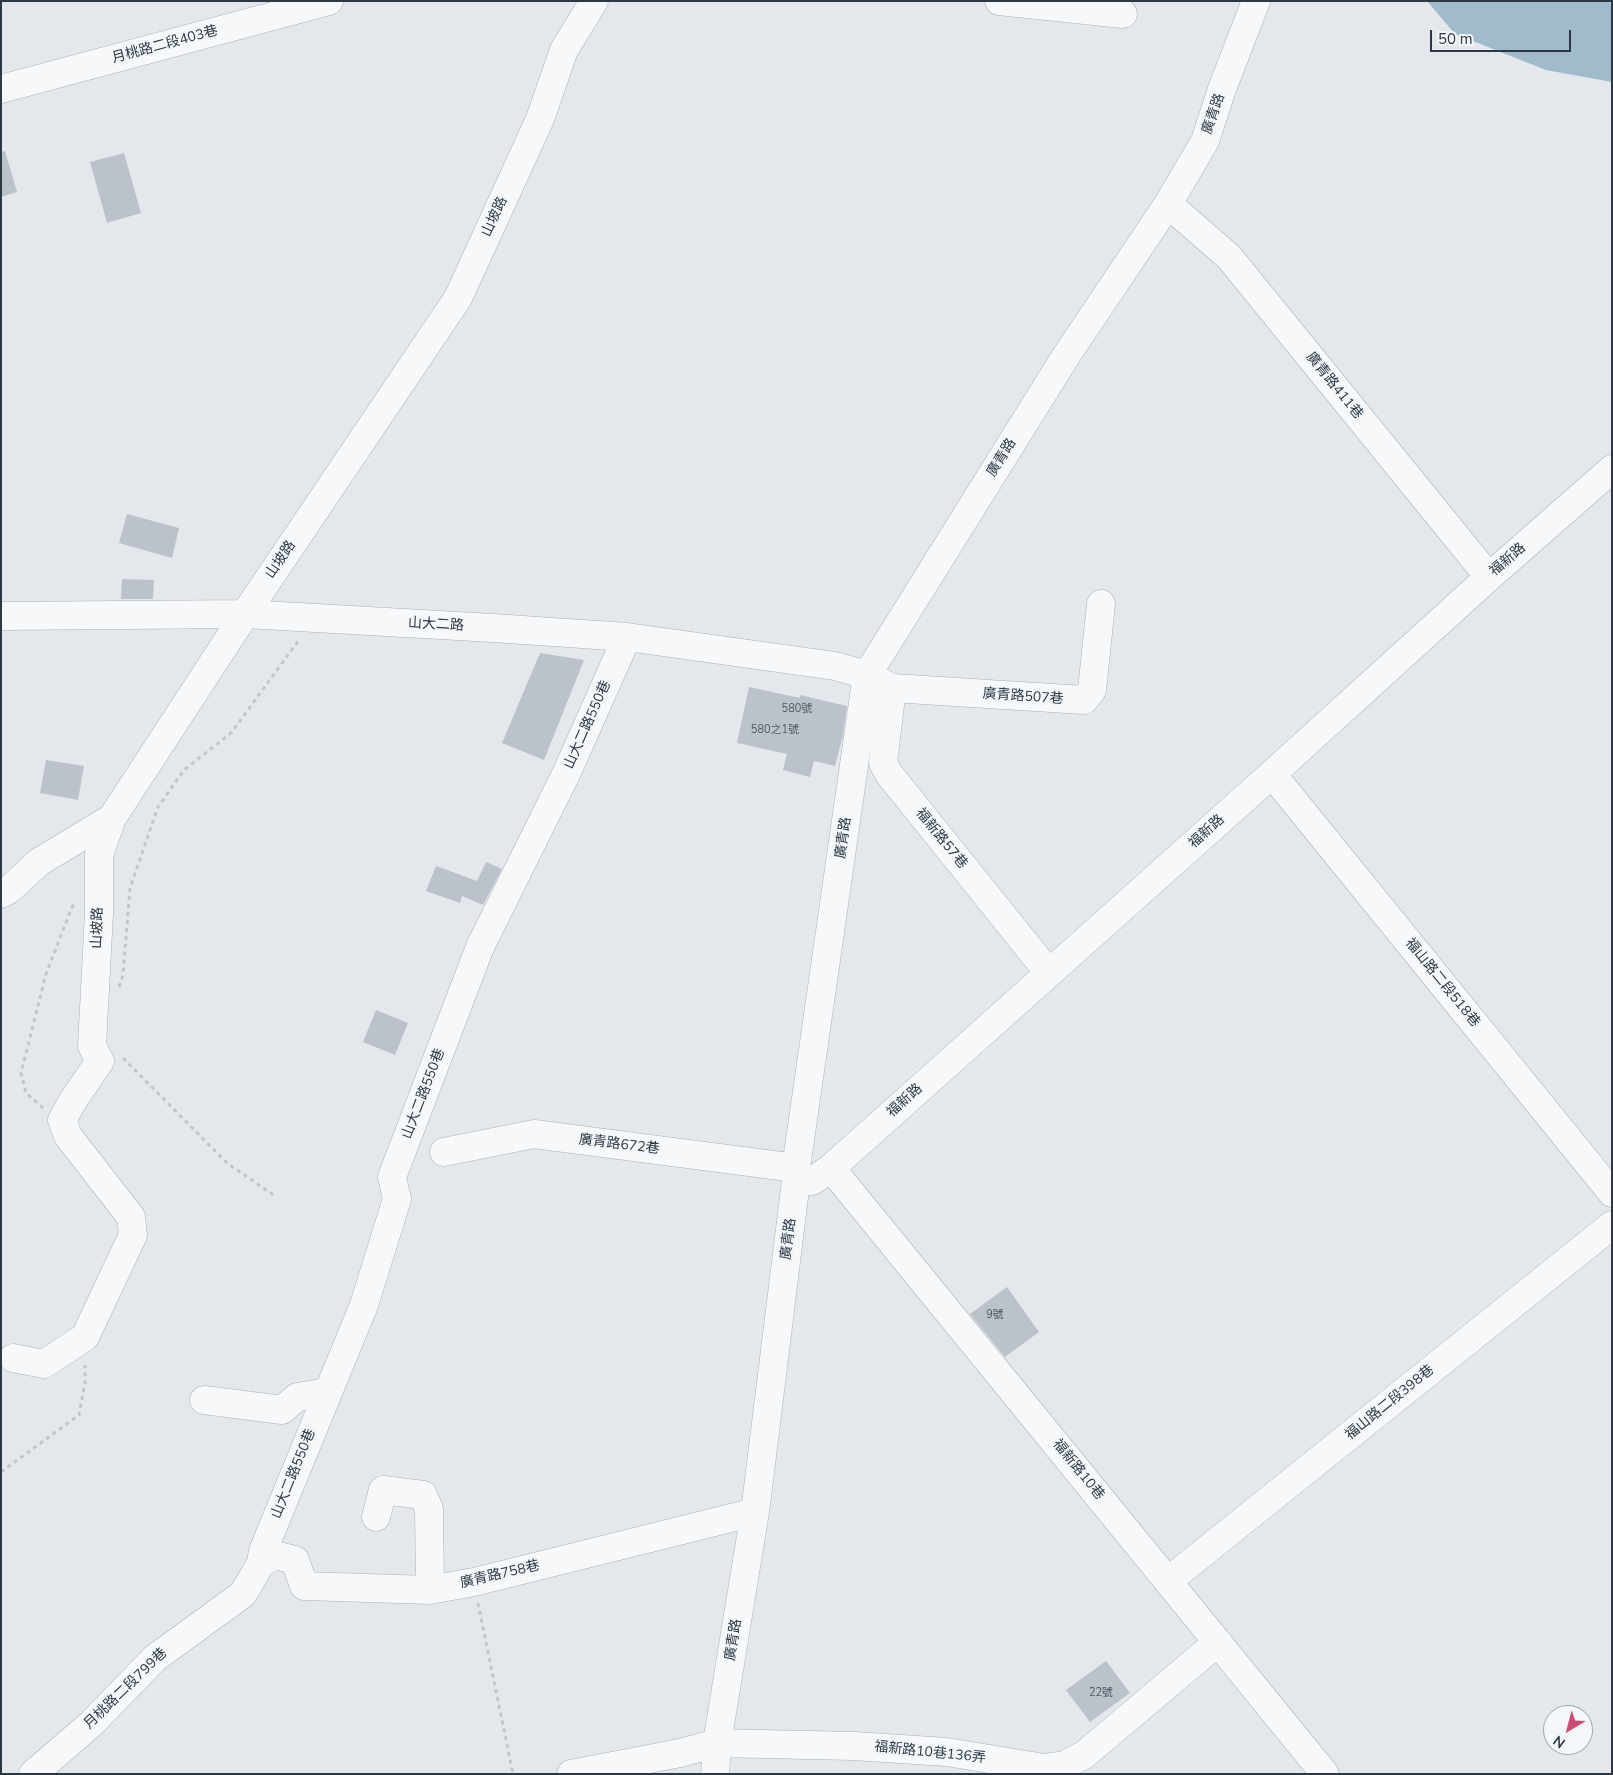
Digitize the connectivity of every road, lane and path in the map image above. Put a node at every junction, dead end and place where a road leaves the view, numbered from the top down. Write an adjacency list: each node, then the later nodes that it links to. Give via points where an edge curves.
1 (329, 1): 6 (street, 月桃路二段403巷)
2 (594, 1): 11 (street, 山坡路, via 564,50 540,119 458,298)
3 (999, 1): 5 (street)
4 (1256, 1): 7 (street, 廣青路, via 1205,141)
5 (1123, 14)
6 (1, 89)
7 (1168, 204): 9 (street, 廣青路411巷, via 1229,257); 15 (street, 廣青路, via 1066,356)
8 (1612, 469): 9 (street, 福新路)
9 (1489, 577): 17 (street, 福新路)
10 (1101, 604): 16 (street, 廣青路507巷, via 1092,690 1084,700)
11 (245, 614): 12 (street, 山大二路); 13 (street, 山大二路); 18 (street, 山坡路)
12 (1, 616)
13 (305, 618): 14 (street, 山大二路); 22 (path, via 299,641 231,733 184,770 158,807 130,888 123,975)
14 (627, 638): 15 (street, 山大二路, via 835,666); 33 (street, 山大二路550巷, via 567,772 480,947 392,1177 397,1198 364,1304)
15 (867, 675): 16 (street, 廣青路507巷); 27 (street, 廣青路)
16 (892, 688): 21 (street, 福新路57巷, via 882,763)
17 (1272, 774): 21 (street, 福新路); 28 (street, 福山路二段518巷)
18 (112, 818): 19 (street, 山坡路, via 99,855); 20 (street, via 39,862)
19 (99, 875): 24 (street, 山坡路, via 92,1046 100,1060 74,1098); 24 (path, via 72,907 46,974 21,1073 26,1093)
20 (1, 894)
21 (1049, 973): 26 (street, 福新路)
22 (118, 992)
23 (119, 1054): 29 (path, via 227,1163)
24 (65, 1128): 31 (street, via 131,1216 133,1235)
25 (444, 1152): 27 (street, 廣青路672巷, via 534,1134)
26 (831, 1168): 27 (street, 福新路, via 812,1181); 39 (street, 福新路10巷)
27 (796, 1174): 36 (street, 廣青路)
28 (1612, 1193)
29 (275, 1196)
30 (1612, 1225): 39 (street, 福山路二段398巷)
31 (85, 1337): 32 (street, via 44,1364); 35 (path, via 85,1383 79,1415)
32 (13, 1358)
33 (328, 1392): 34 (street, via 296,1396 282,1410); 38 (street, 山大二路550巷, via 263,1551)
34 (204, 1400)
35 (1, 1472)
36 (755, 1512): 40 (street, 廣青路758巷); 43 (street, 廣青路)
37 (376, 1517): 41 (street, via 383,1490 423,1496 429,1509)
38 (261, 1563): 41 (street, 廣青路758巷, via 275,1555 296,1560 304,1586); 44 (street, 月桃路二段799巷, via 243,1594 156,1658 91,1724)
39 (1168, 1581): 42 (street, 福新路10巷)
40 (474, 1582): 41 (street, 廣青路758巷); 45 (path)
41 (430, 1590)
42 (1218, 1642): 43 (street, 福新路10巷136弄, via 1084,1756 1065,1765 1044,1768 946,1752 854,1746); 48 (street, 福新路10巷)
43 (717, 1743): 46 (street, 福新路10巷136弄); 47 (street, 廣青路)
44 (33, 1774)
45 (512, 1774)
46 (571, 1774)
47 (715, 1774)
48 (1325, 1774)

